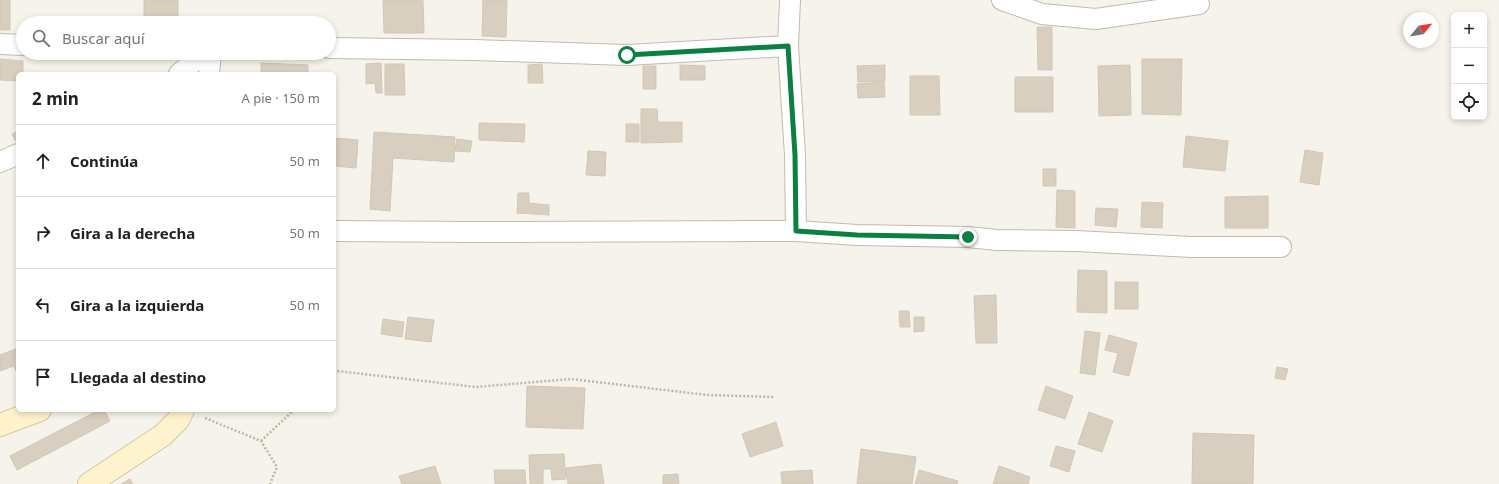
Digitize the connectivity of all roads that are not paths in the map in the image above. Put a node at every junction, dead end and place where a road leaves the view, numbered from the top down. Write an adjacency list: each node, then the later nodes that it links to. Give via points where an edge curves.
1 (790, 0): 6 (street)
2 (1002, 0): 3 (street, via 1042,14 1096,19)
3 (1199, 4)
4 (0, 44): 5 (street)
5 (16, 45)
6 (788, 46): 7 (street, via 627,55); 15 (street, via 795,155)
7 (336, 48)
8 (196, 60): 10 (street)
9 (210, 60): 11 (street)
10 (181, 72)
11 (209, 72)
12 (16, 155): 13 (street)
13 (0, 162)
14 (336, 231): 15 (street)
15 (796, 231): 16 (street, via 1076,241 1192,248)
16 (1281, 247)
17 (35, 412): 19 (main road)
18 (191, 413): 20 (main road, via 178,420 163,435)
19 (0, 425)
20 (89, 484)

